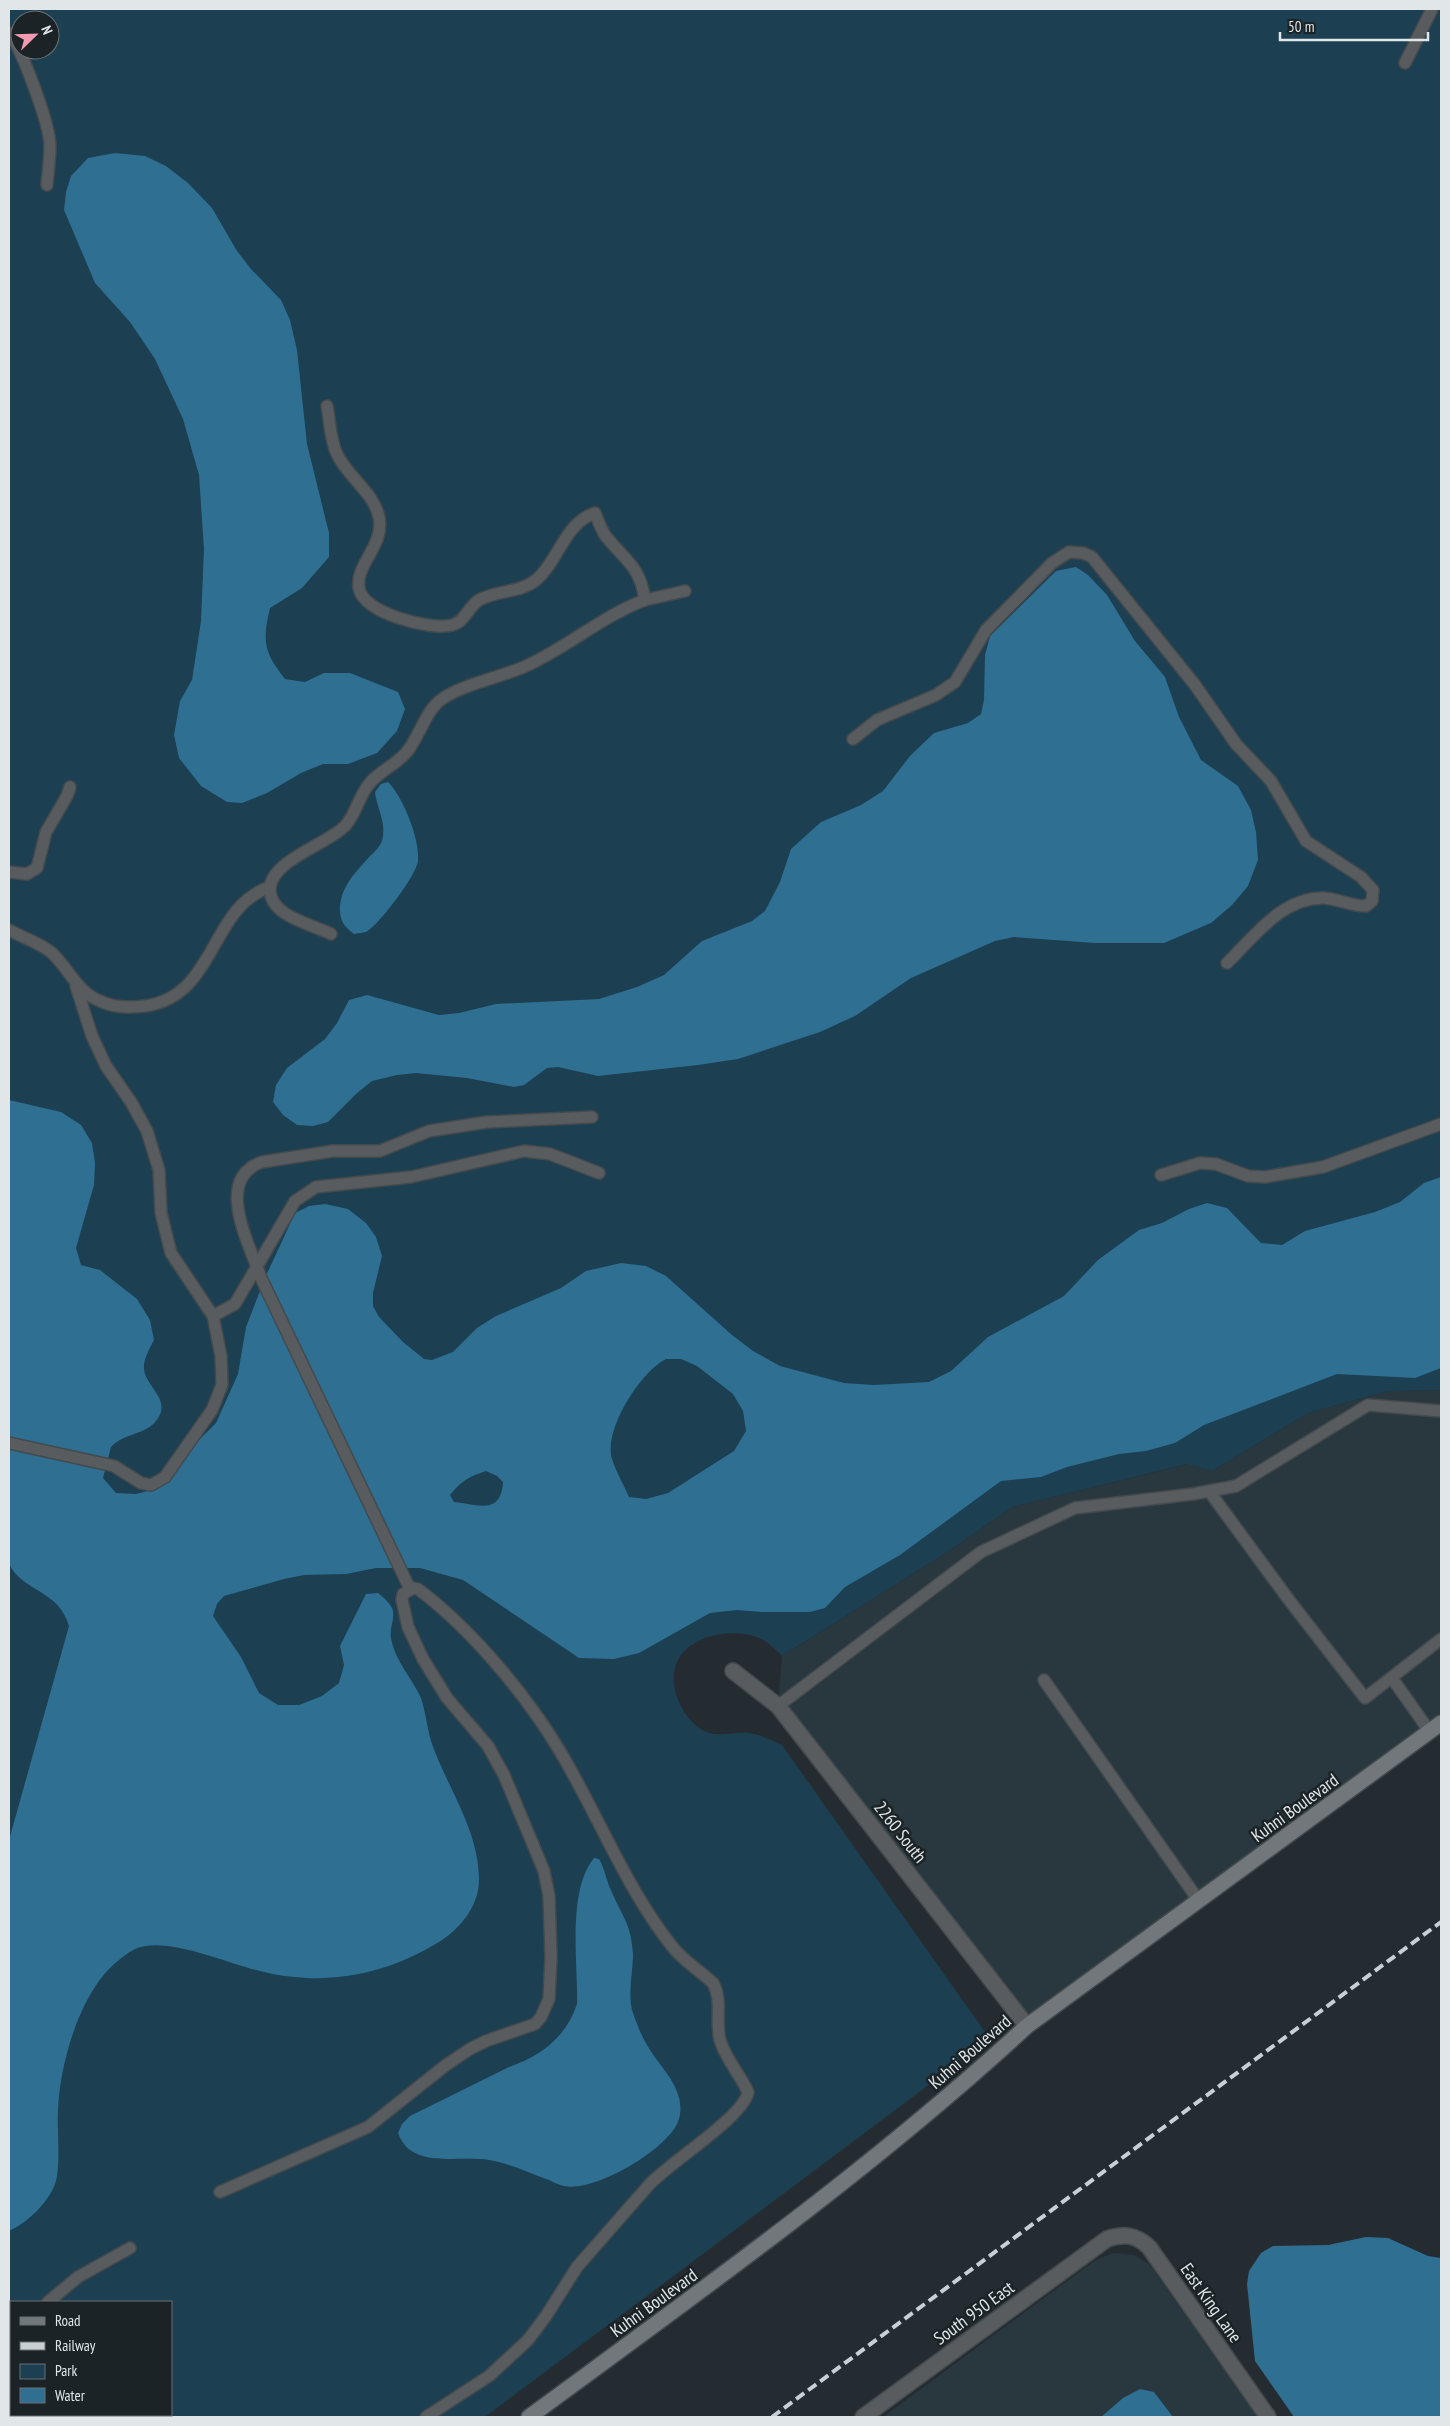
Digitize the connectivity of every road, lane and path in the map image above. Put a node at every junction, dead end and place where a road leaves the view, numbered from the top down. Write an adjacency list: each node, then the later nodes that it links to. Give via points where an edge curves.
1 (1432, 9): 3 (lane)
2 (9, 33): 4 (lane, via 22,54 46,120 50,146)
3 (1405, 63)
4 (47, 185)
5 (327, 406): 7 (lane, via 336,453 379,517 379,537 358,588 372,606 412,621 444,626 457,624 477,602 521,588 537,579 576,524 595,513 604,534 632,564 643,586)
6 (685, 591): 7 (lane)
7 (645, 600): 11 (lane, via 609,616 527,666 442,698 408,750 370,782 346,825 280,870)
8 (853, 739): 14 (lane, via 877,720 936,695 955,682 986,630 1052,563 1069,552 1092,558 1195,685 1236,744 1272,781 1306,841 1361,877 1373,890 1372,901 1366,906 1322,898 1288,906)
9 (70, 786): 10 (lane, via 46,832 37,868 27,874)
10 (9, 872)
11 (270, 888): 13 (lane, via 272,900 282,912); 16 (lane, via 252,896 238,910 223,929 203,968 179,994 130,1008)
12 (9, 930): 15 (lane, via 53,954)
13 (331, 934)
14 (1227, 963)
15 (76, 986): 16 (lane); 17 (lane)
16 (100, 1001): 17 (lane)
17 (85, 1014): 23 (lane, via 106,1066 147,1131 159,1170 161,1213 171,1253)
18 (592, 1117): 22 (lane, via 487,1122 429,1131 380,1151 333,1151 251,1166 239,1179 236,1190 249,1248)
19 (1441, 1124): 21 (lane, via 1323,1167 1265,1177 1248,1176 1216,1164 1200,1163)
20 (599, 1173): 22 (lane, via 550,1154 524,1151 411,1177 316,1187 295,1201)
21 (1161, 1175)
22 (259, 1272): 23 (lane, via 235,1304); 27 (lane)
23 (213, 1316): 25 (lane, via 223,1372 222,1385 212,1410 166,1477 156,1483 141,1483 114,1466)
24 (1441, 1411): 26 (lane, via 1368,1405 1236,1486)
25 (9, 1443)
26 (1209, 1491): 30 (lane, via 1366,1698); 32 (lane, via 1075,1508 981,1552)
27 (410, 1590): 36 (lane, via 403,1594 402,1600 411,1633 423,1659 447,1698 488,1746 544,1871 549,1896 549,1999 535,2024 470,2049 368,2127 300,2154); 40 (lane, via 418,1590 448,1613 532,1709 558,1748 613,1854 671,1945 713,1983 717,1991 721,2042 748,2092 747,2099 734,2115 659,2173 577,2267 528,2340 489,2376)
28 (1441, 1639): 30 (lane)
29 (733, 1671): 32 (street, 2260 South)
30 (1392, 1678): 33 (lane)
31 (1044, 1680): 34 (lane)
32 (778, 1706): 35 (street, 2260 South)
33 (1436, 1727): 34 (street, Kuhni Boulevard)
34 (1199, 1901): 35 (street, Kuhni Boulevard)
35 (1028, 2026): 41 (street, Kuhni Boulevard, via 973,2076 748,2257)
36 (220, 2192)
37 (1108, 2239): 42 (street, South 950 East); 43 (street, East King Lane, via 1134,2237 1149,2246)
38 (130, 2248): 39 (lane, via 78,2277)
39 (49, 2301)
40 (426, 2417)
41 (529, 2417)
42 (863, 2417)
43 (1268, 2417)

